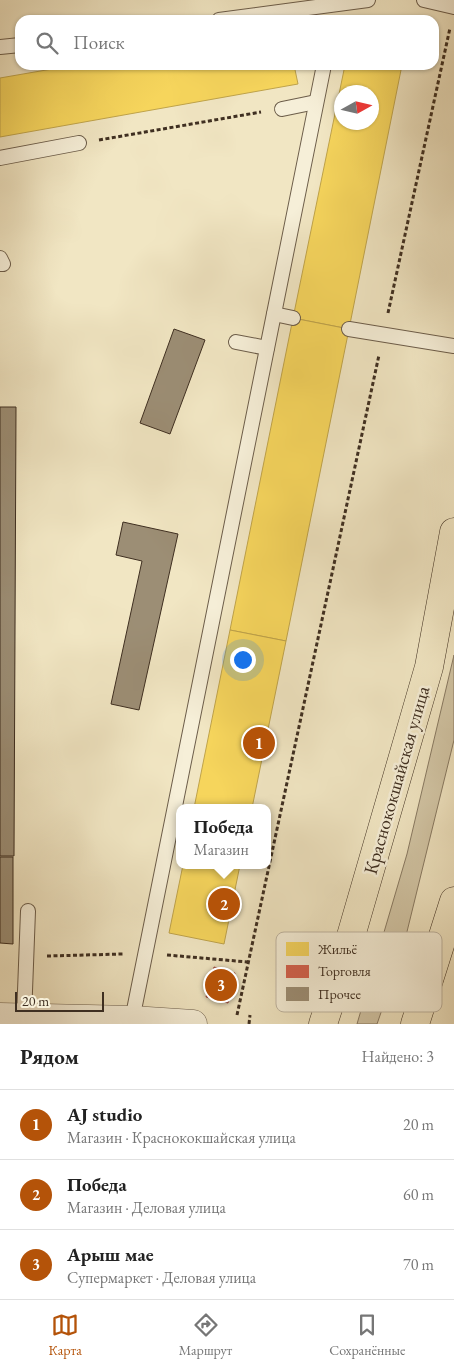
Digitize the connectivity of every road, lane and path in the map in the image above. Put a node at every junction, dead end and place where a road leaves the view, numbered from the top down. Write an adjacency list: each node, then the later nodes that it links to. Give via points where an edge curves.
1 (368, 0): 3 (lane)
2 (424, 0): 4 (lane)
3 (336, 6): 5 (lane); 6 (lane)
4 (453, 13): 19 (path)
5 (261, 15)
6 (334, 15)
7 (15, 46): 8 (lane)
8 (0, 47)
9 (323, 70): 10 (lane)
10 (316, 102): 11 (lane); 16 (lane)
11 (282, 109): 12 (path)
12 (79, 143): 13 (lane)
13 (0, 158)
14 (0, 258): 15 (lane, via 4,264)
15 (0, 264)
16 (274, 314): 17 (lane); 22 (lane)
17 (294, 318)
18 (349, 329): 19 (lane)
19 (383, 335): 21 (lane); 24 (path)
20 (236, 342): 22 (lane)
21 (454, 346)
22 (267, 348): 30 (lane)
23 (454, 532): 28 (main road, Краснококшайская улица, via 429,667)
24 (271, 855)
25 (268, 869): 32 (path)
26 (454, 901): 29 (main road)
27 (28, 911): 31 (lane)
28 (352, 932)
29 (442, 939)
30 (145, 953): 31 (path); 32 (path); 38 (lane)
31 (26, 957): 37 (lane)
32 (248, 962): 35 (path)
33 (327, 1012): 41 (main road, Краснококшайская улица)
34 (419, 1012): 42 (main road)
35 (237, 1015)
36 (250, 1015): 40 (path)
37 (12, 1017): 38 (street)
38 (132, 1020): 39 (street)
39 (193, 1024)
40 (249, 1024)
41 (323, 1024)
42 (415, 1024)

